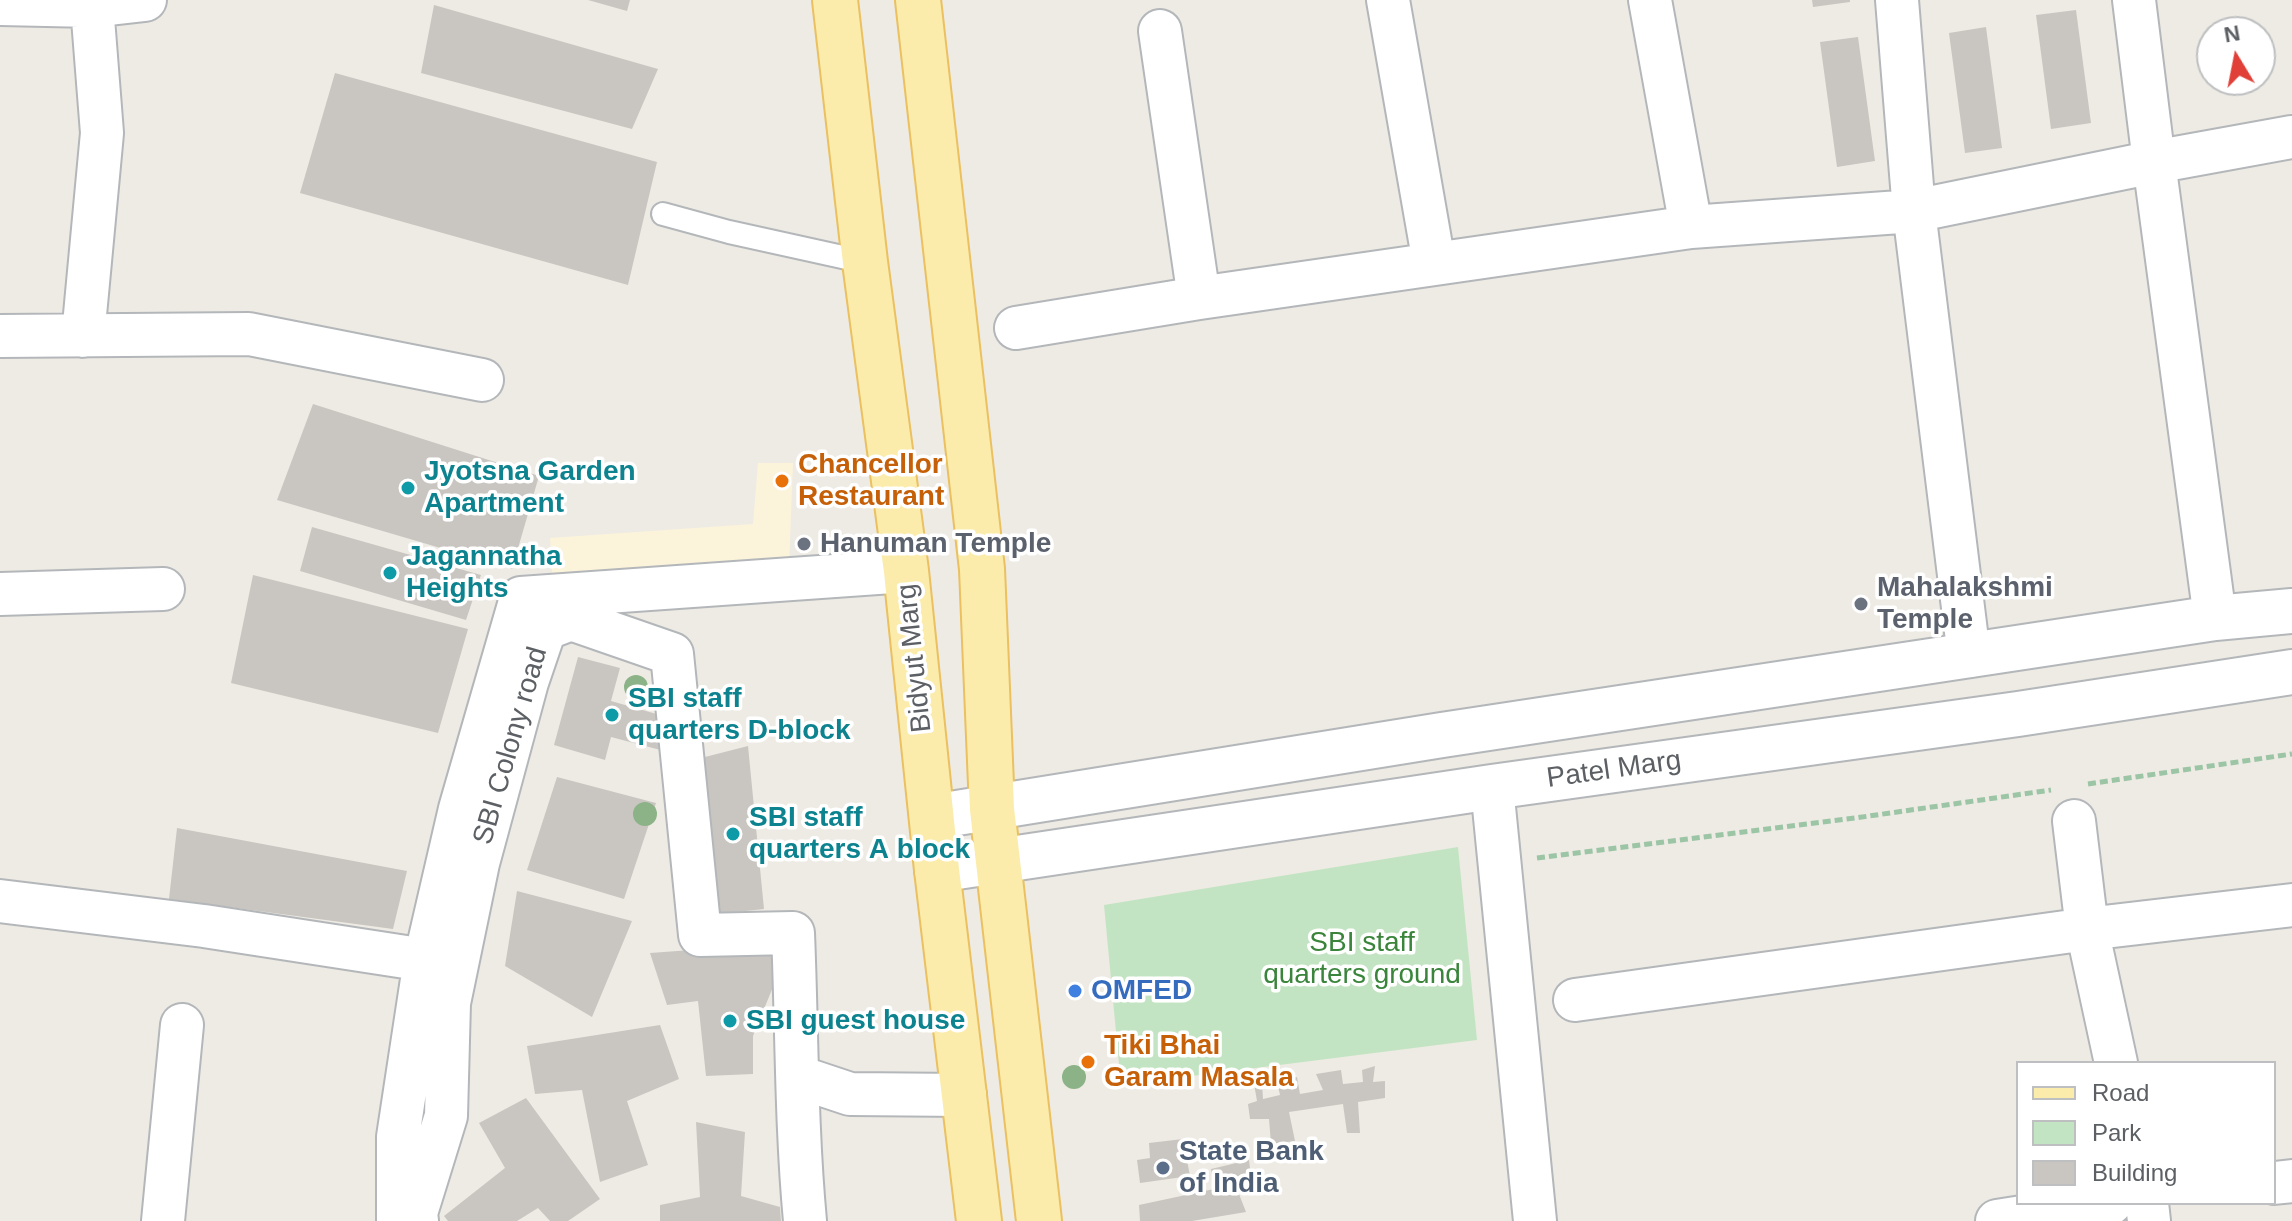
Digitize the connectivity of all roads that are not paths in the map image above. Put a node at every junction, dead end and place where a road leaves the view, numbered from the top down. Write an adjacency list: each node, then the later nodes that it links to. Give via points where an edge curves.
1 (835, 0): 15 (main road, Bidyut Marg)
2 (918, 0): 31 (main road, via 982,569)
3 (1388, 0): 16 (street)
4 (1650, 0): 14 (street)
5 (1897, 0): 12 (street)
6 (2134, 0): 11 (street)
7 (120, 2): 8 (street); 20 (street)
8 (0, 4)
9 (1160, 31): 17 (street)
10 (2292, 137): 11 (street)
11 (2154, 162): 12 (street); 26 (street)
12 (1914, 211): 14 (street); 27 (street)
13 (663, 214): 15 (lane)
14 (1691, 227): 16 (street)
15 (865, 262): 22 (main road, Bidyut Marg)
16 (1434, 263): 17 (street)
17 (1199, 298): 18 (street)
18 (1016, 328)
19 (0, 336): 20 (street)
20 (83, 336): 21 (street, via 249,334)
21 (482, 380)
22 (906, 571): 32 (main road, Bidyut Marg); 38 (street, via 521,598 460,809)
23 (163, 589): 24 (street)
24 (0, 594)
25 (2292, 611): 26 (street)
26 (2215, 618): 27 (street)
27 (1969, 656): 31 (street)
28 (2292, 672): 29 (street, Patel Marg)
29 (1492, 787): 33 (street, Patel Marg); 51 (street)
30 (2073, 798): 37 (street)
31 (992, 809): 32 (street); 33 (main road)
32 (932, 817): 34 (main road, Bidyut Marg)
33 (1000, 862): 34 (street, Patel Marg); 50 (main road)
34 (937, 870): 43 (main road, Bidyut Marg)
35 (0, 901): 38 (street)
36 (2292, 905): 37 (street)
37 (2087, 929): 39 (street); 41 (street)
38 (425, 960): 46 (street, via 398,1137)
39 (1575, 1000)
40 (182, 1025): 45 (street)
41 (2116, 1061)
42 (799, 1077): 43 (street, via 850,1094); 47 (street, SBI Colony road, via 793,933 700,935 672,654 571,619 545,629 478,863 449,1003 446,1116); 48 (street, SBI Colony road, via 798,1154)
43 (965, 1095): 49 (main road, Bidyut Marg)
44 (2098, 1205): 52 (street)
45 (163, 1221)
46 (398, 1221)
47 (417, 1221)
48 (805, 1221)
49 (979, 1221)
50 (1039, 1221)
51 (1535, 1221)
52 (1997, 1221)

